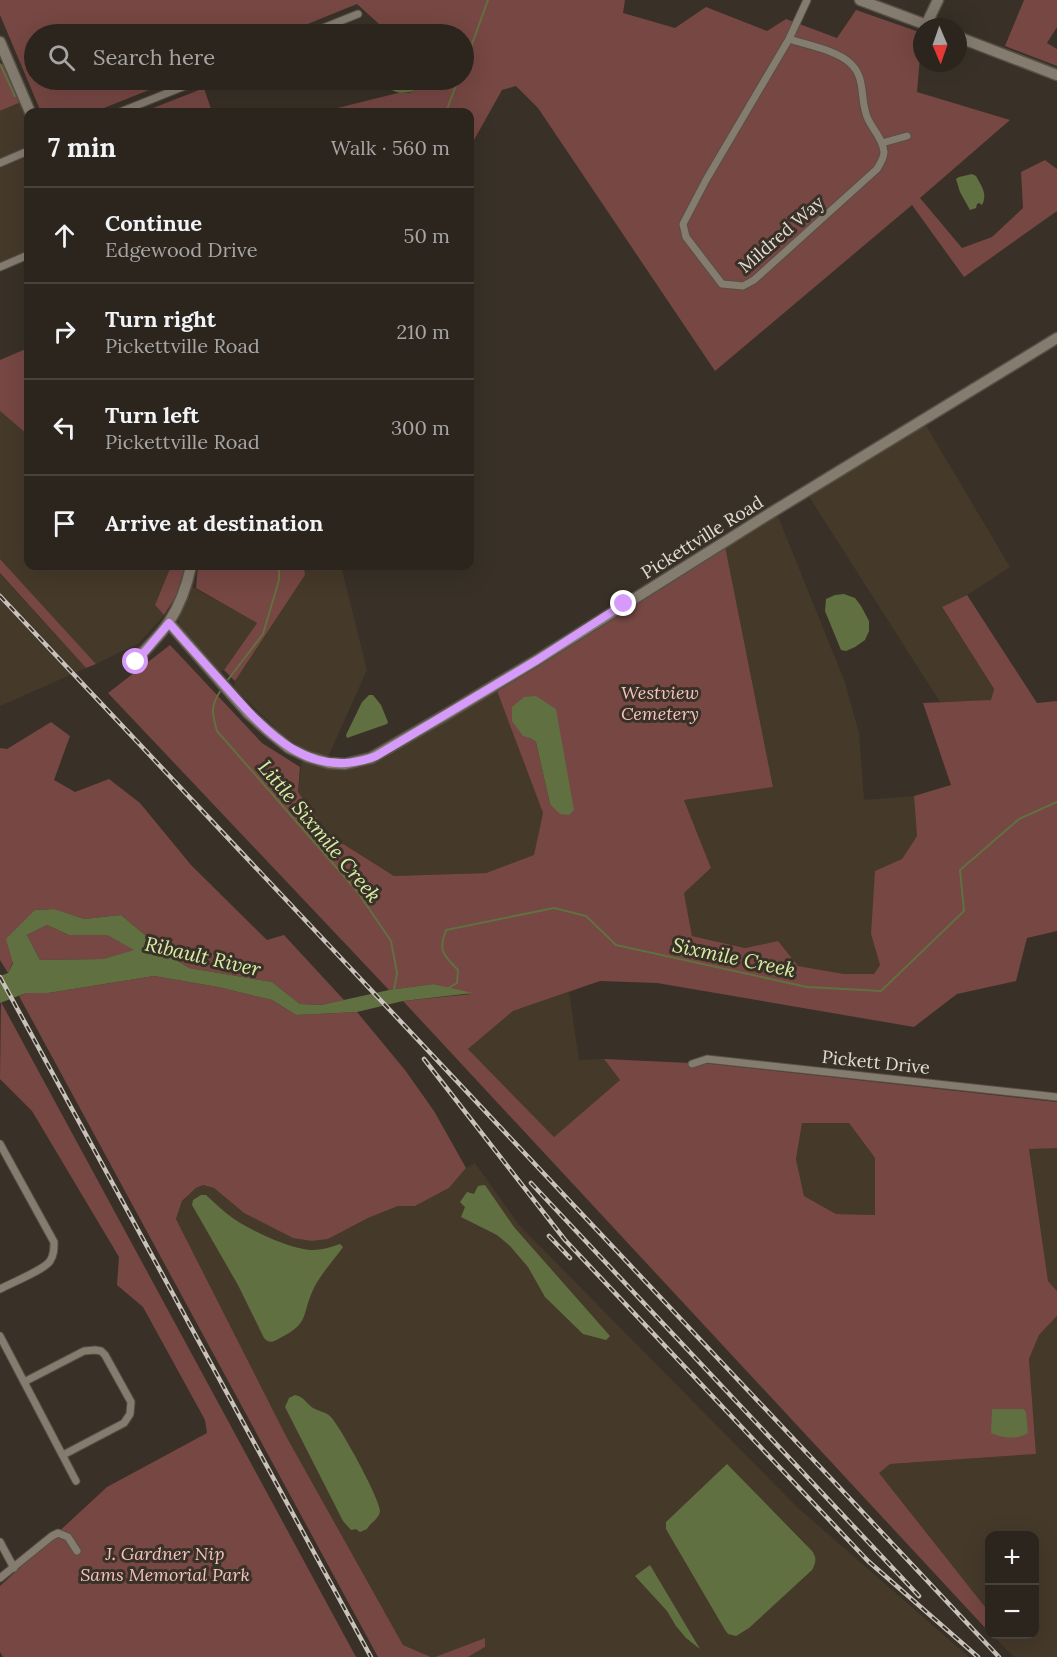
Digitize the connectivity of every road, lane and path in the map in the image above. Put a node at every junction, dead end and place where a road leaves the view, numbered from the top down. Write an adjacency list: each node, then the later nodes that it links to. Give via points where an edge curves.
1 (807, 0): 8 (street, Mildred Way)
2 (860, 0): 6 (street)
3 (938, 0): 5 (street)
4 (358, 14): 7 (street)
5 (932, 18)
6 (913, 20)
7 (333, 24)
8 (789, 39): 17 (street, via 839,55 850,63 859,75 867,118); 17 (street, Mildred Way, via 683,224 686,237 722,284 744,286 754,280 877,169 884,154)
9 (967, 40): 12 (street)
10 (0, 42): 11 (street)
11 (3, 59): 14 (street)
12 (1057, 75)
13 (175, 90): 15 (street)
14 (28, 108)
15 (130, 108)
16 (907, 136): 17 (street)
17 (882, 143)
18 (24, 153): 19 (street)
19 (0, 163)
20 (24, 257): 21 (street)
21 (0, 267)
22 (1057, 338): 24 (street, Pickettville Road, via 527,666 370,758 329,763 308,758 283,744 248,713)
23 (190, 570): 24 (street)
24 (169, 623): 25 (street)
25 (136, 662)
26 (692, 1064): 27 (street, Pickett Drive, via 707,1059)
27 (1057, 1096)
28 (0, 1144): 29 (street, via 54,1242 53,1256 46,1265)
29 (0, 1289)
30 (0, 1336): 31 (street)
31 (24, 1382): 32 (street); 32 (street, via 84,1351 101,1351 131,1402 132,1409 124,1423)
32 (63, 1455): 33 (street)
33 (76, 1481)
34 (0, 1542): 36 (street)
35 (77, 1551): 36 (street, via 68,1537 58,1533)
36 (14, 1568): 37 (street)
37 (0, 1578)

